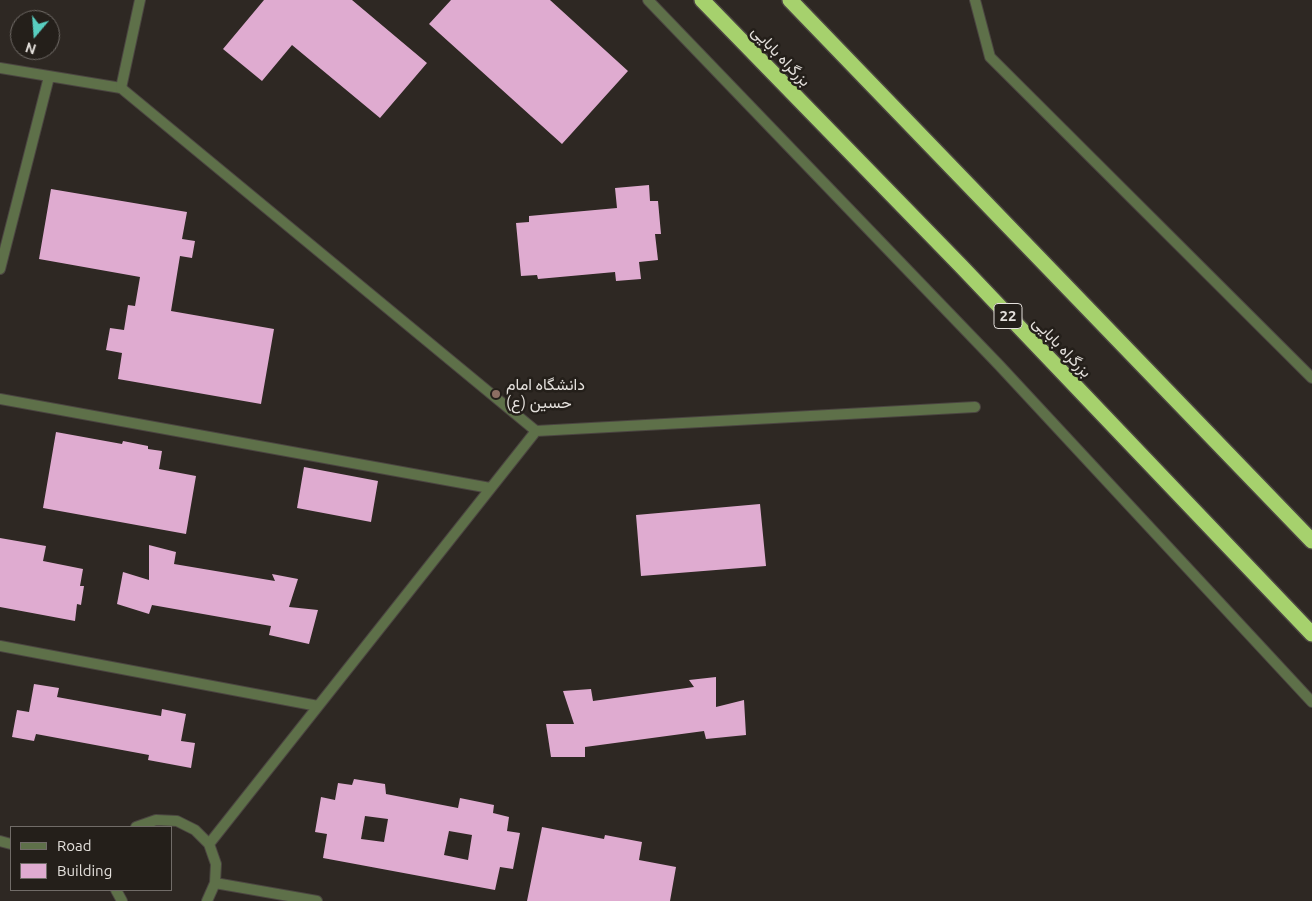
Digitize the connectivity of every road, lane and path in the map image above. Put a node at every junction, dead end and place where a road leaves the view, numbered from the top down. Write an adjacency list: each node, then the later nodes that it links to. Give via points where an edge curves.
1 (140, 0): 8 (street)
2 (648, 0): 18 (street, via 999,365)
3 (702, 0): 16 (highway, بزرگراه بابایی / 22)
4 (790, 0): 15 (highway)
5 (975, 0): 10 (street, via 990,58)
6 (0, 68): 7 (street)
7 (49, 77): 8 (street); 9 (street)
8 (121, 88): 13 (street)
9 (0, 269)
10 (1312, 378)
11 (0, 399): 14 (street)
12 (975, 407): 13 (street)
13 (536, 431): 14 (street)
14 (490, 488): 19 (street)
15 (1312, 541)
16 (1312, 634)
17 (0, 646): 19 (street)
18 (1312, 702)
19 (318, 706): 21 (street)
20 (139, 826): 21 (street, via 156,820 176,821 195,830)
21 (209, 844): 22 (street, via 216,864)
22 (215, 883): 23 (street); 24 (street)
23 (206, 901)
24 (317, 901)

